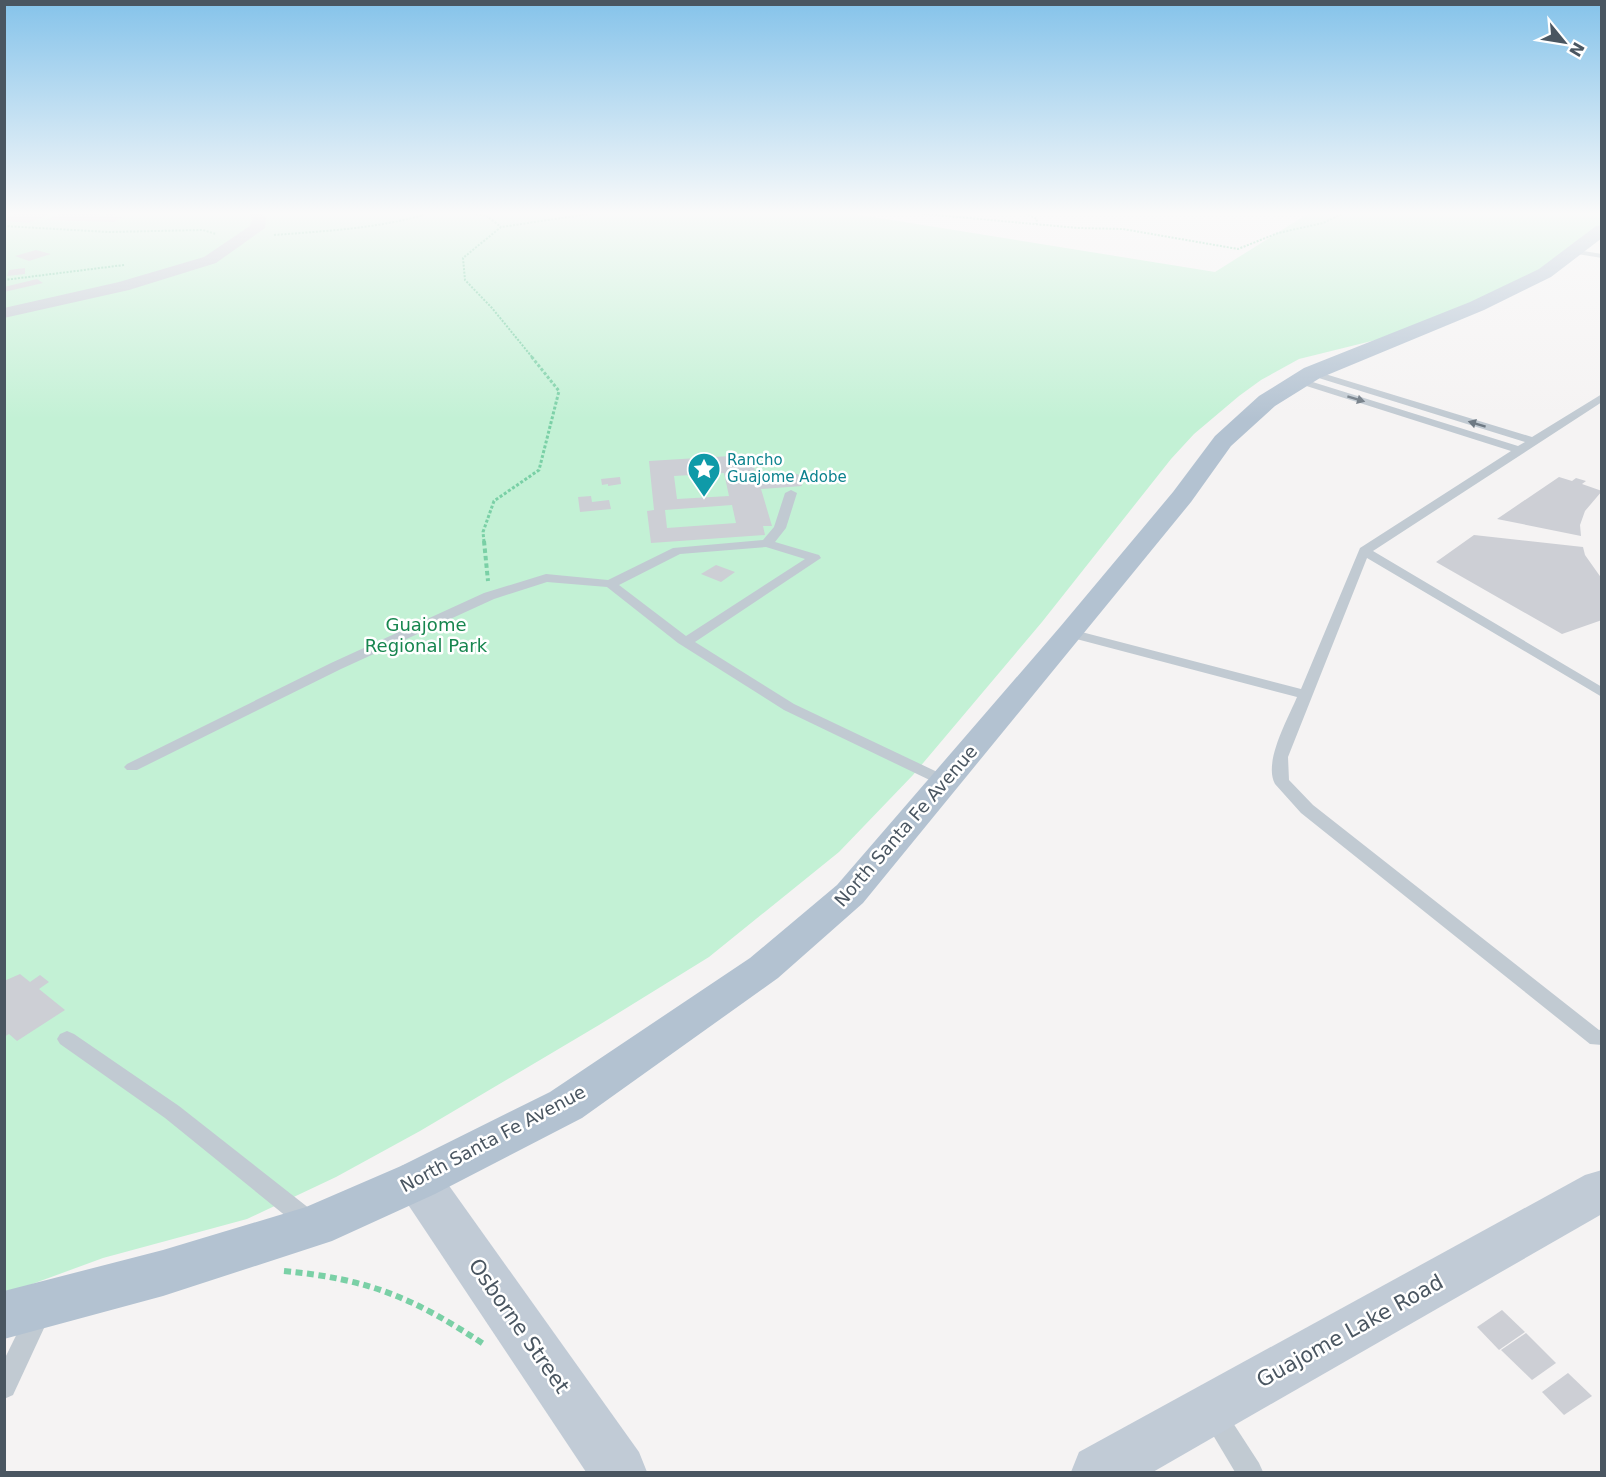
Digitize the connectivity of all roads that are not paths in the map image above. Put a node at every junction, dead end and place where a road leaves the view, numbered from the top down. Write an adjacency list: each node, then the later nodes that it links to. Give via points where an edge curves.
1 (137, 282): 3 (street)
2 (1527, 282): 4 (main road, North Santa Fe Avenue)
3 (4, 313)
4 (1306, 377): 6 (lane, one-way to 4); 7 (lane, one-way to 7); 12 (main road, North Santa Fe Avenue, via 1267,401 1223,441)
5 (1602, 397): 6 (lane)
6 (1533, 441): 7 (lane)
7 (1520, 450): 10 (lane)
8 (791, 493): 9 (lane, via 780,528)
9 (767, 543): 11 (lane, via 677,550); 13 (lane, via 815,558)
10 (1364, 551): 14 (lane); 15 (lane)
11 (610, 584): 13 (lane); 16 (lane, via 546,578 489,596)
12 (1070, 633): 15 (lane); 17 (main road, North Santa Fe Avenue)
13 (686, 642): 17 (lane, via 789,707)
14 (1602, 693)
15 (1304, 694): 18 (lane, via 1280,757 1281,781 1307,809 1364,855 1597,1039)
16 (132, 767)
17 (946, 782): 20 (main road, North Santa Fe Avenue, via 850,894 764,968 566,1105)
18 (1602, 1036)
19 (67, 1039): 22 (lane, via 172,1112)
20 (418, 1180): 22 (main road, North Santa Fe Avenue); 26 (street, Osborne Street)
21 (1602, 1191): 25 (street, Guajome Lake Road)
22 (315, 1226): 23 (main road, North Santa Fe Avenue, via 164,1273)
23 (24, 1310): 24 (lane)
24 (4, 1387)
25 (1210, 1410): 27 (street, Guajome Lake Road); 28 (lane)
26 (619, 1473)
27 (1099, 1473)
28 (1250, 1473)

